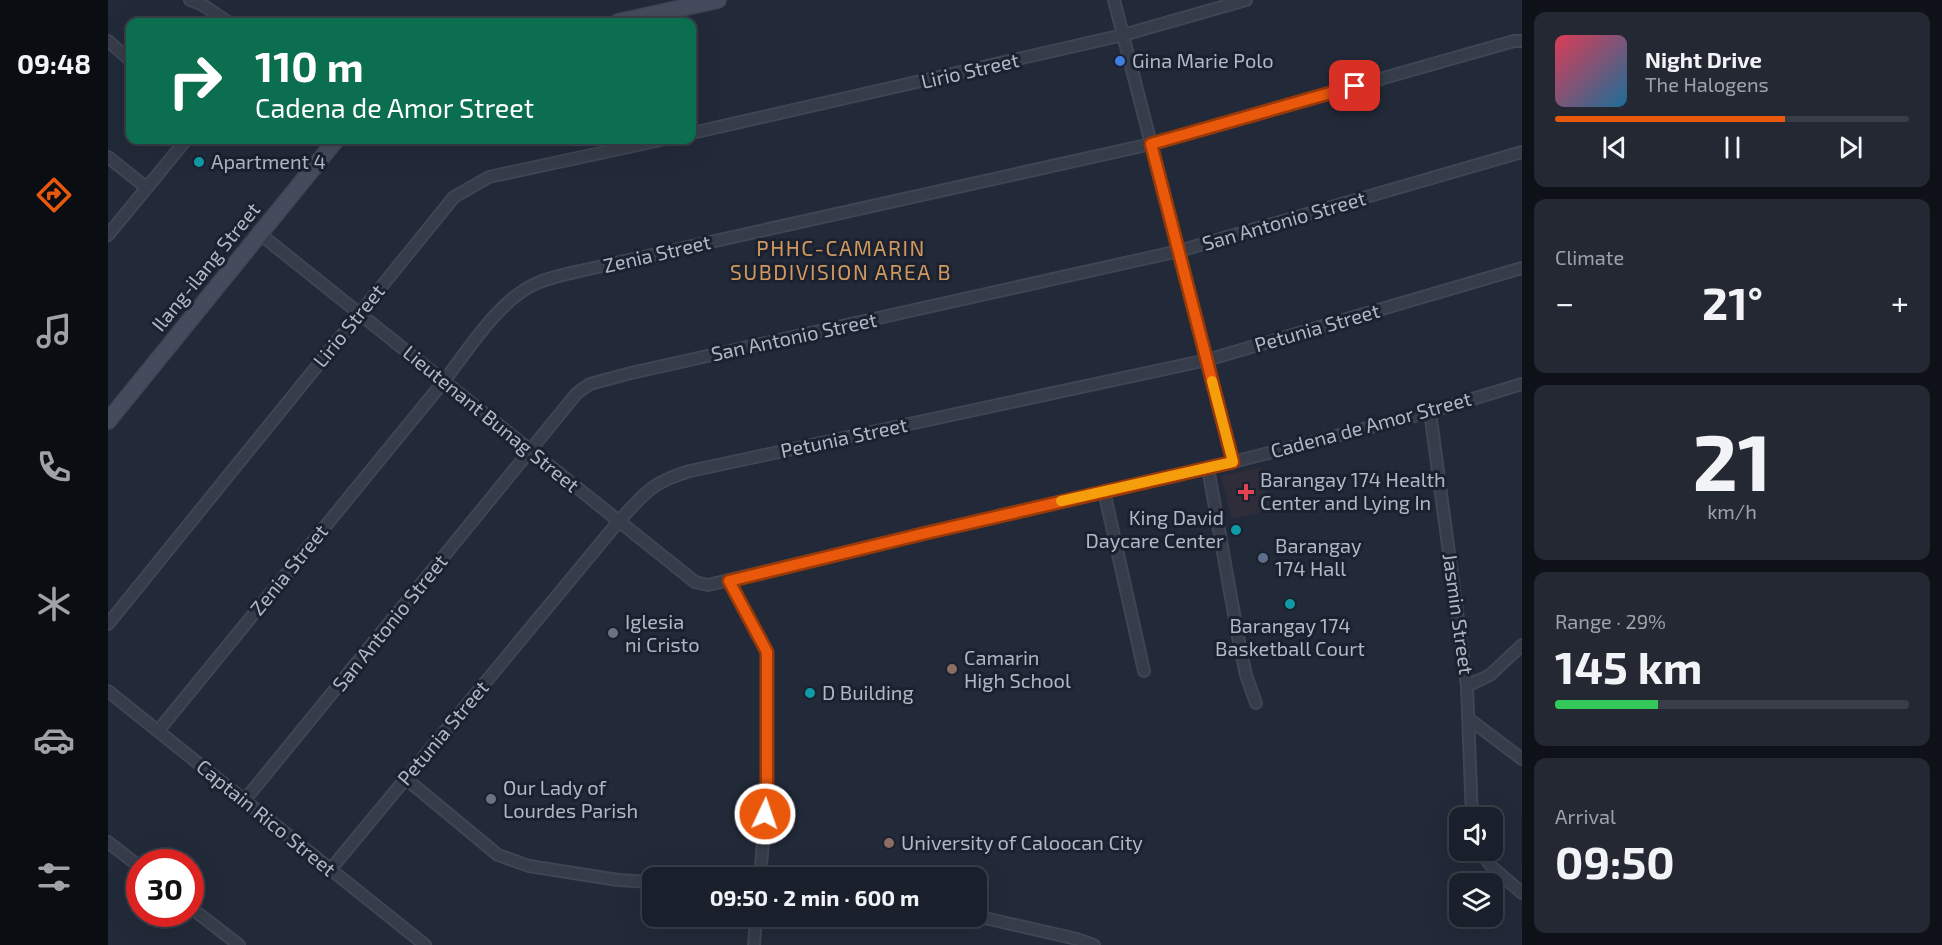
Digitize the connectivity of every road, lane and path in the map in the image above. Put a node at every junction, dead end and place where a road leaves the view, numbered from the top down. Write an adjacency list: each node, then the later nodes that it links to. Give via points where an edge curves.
1 (190, 0): 5 (street)
2 (718, 0): 6 (main road)
3 (1114, 0): 7 (street)
4 (1246, 0): 7 (street, Lirio Street)
5 (223, 18)
6 (636, 18)
7 (1123, 36): 11 (street, Lirio Street); 15 (street)
8 (108, 41): 10 (street)
9 (1522, 41): 15 (street, Zenia Street)
10 (126, 57)
11 (696, 132)
12 (183, 144): 18 (street)
13 (333, 144): 19 (main road, Ilang-ilang Street)
14 (642, 144): 23 (street, Lirio Street, via 489,177 469,187 437,216)
15 (1151, 144): 21 (street); 25 (street, Zenia Street, via 535,284 489,322)
16 (1522, 152): 21 (street, San Antonio Street)
17 (108, 157): 18 (street)
18 (147, 188): 20 (street)
19 (260, 234): 23 (street, Lieutenant Bunag Street); 28 (main road, Ilang-ilang Street)
20 (108, 235)
21 (1179, 251): 24 (street); 29 (street, San Antonio Street, via 590,384 577,393)
22 (1522, 268): 24 (street, Petunia Street)
23 (360, 314): 25 (street, Lieutenant Bunag Street); 35 (street, Lirio Street)
24 (1207, 360): 30 (street); 33 (street, Petunia Street, via 667,477 650,488)
25 (444, 381): 29 (street, Lieutenant Bunag Street); 42 (street, Zenia Street)
26 (1522, 384): 27 (street, Cadena de Amor Street)
27 (1430, 412): 30 (street, Cadena de Amor Street); 38 (street, Jasmin Street)
28 (108, 421)
29 (531, 451): 33 (street, Lieutenant Bunag Street); 45 (street, San Antonio Street)
30 (1233, 462): 31 (street, Cadena de Amor Street)
31 (1208, 468): 32 (street, Cadena de Amor Street); 40 (street, via 1239,642)
32 (1104, 491): 34 (street, Cadena de Amor Street); 37 (street)
33 (619, 521): 34 (street, Lieutenant Bunag Street, via 696,582 708,585); 44 (street, Petunia Street)
34 (729, 581): 50 (street, via 767,652 767,792)
35 (108, 624)
36 (1522, 645): 38 (street, via 1490,675)
37 (1144, 671)
38 (1467, 686): 41 (street, Jasmin Street)
39 (108, 691): 42 (street, Captain Rico Street)
40 (1256, 704)
41 (1469, 719): 43 (street); 46 (street, Jasmin Street)
42 (158, 731): 45 (street, Captain Rico Street)
43 (1522, 759)
44 (405, 778): 51 (street, Petunia Street); 52 (street, via 498,855 529,866)
45 (244, 801): 51 (street, Captain Rico Street)
46 (1472, 807)
47 (108, 842): 48 (street)
48 (126, 856)
49 (1487, 861): 53 (street)
50 (761, 867)
51 (330, 870): 58 (street, Captain Rico Street)
52 (642, 881)
53 (1522, 892)
54 (204, 918): 57 (street)
55 (987, 919): 60 (street)
56 (755, 927): 59 (street)
57 (239, 945)
58 (425, 945)
59 (754, 945)
60 (1094, 945)

